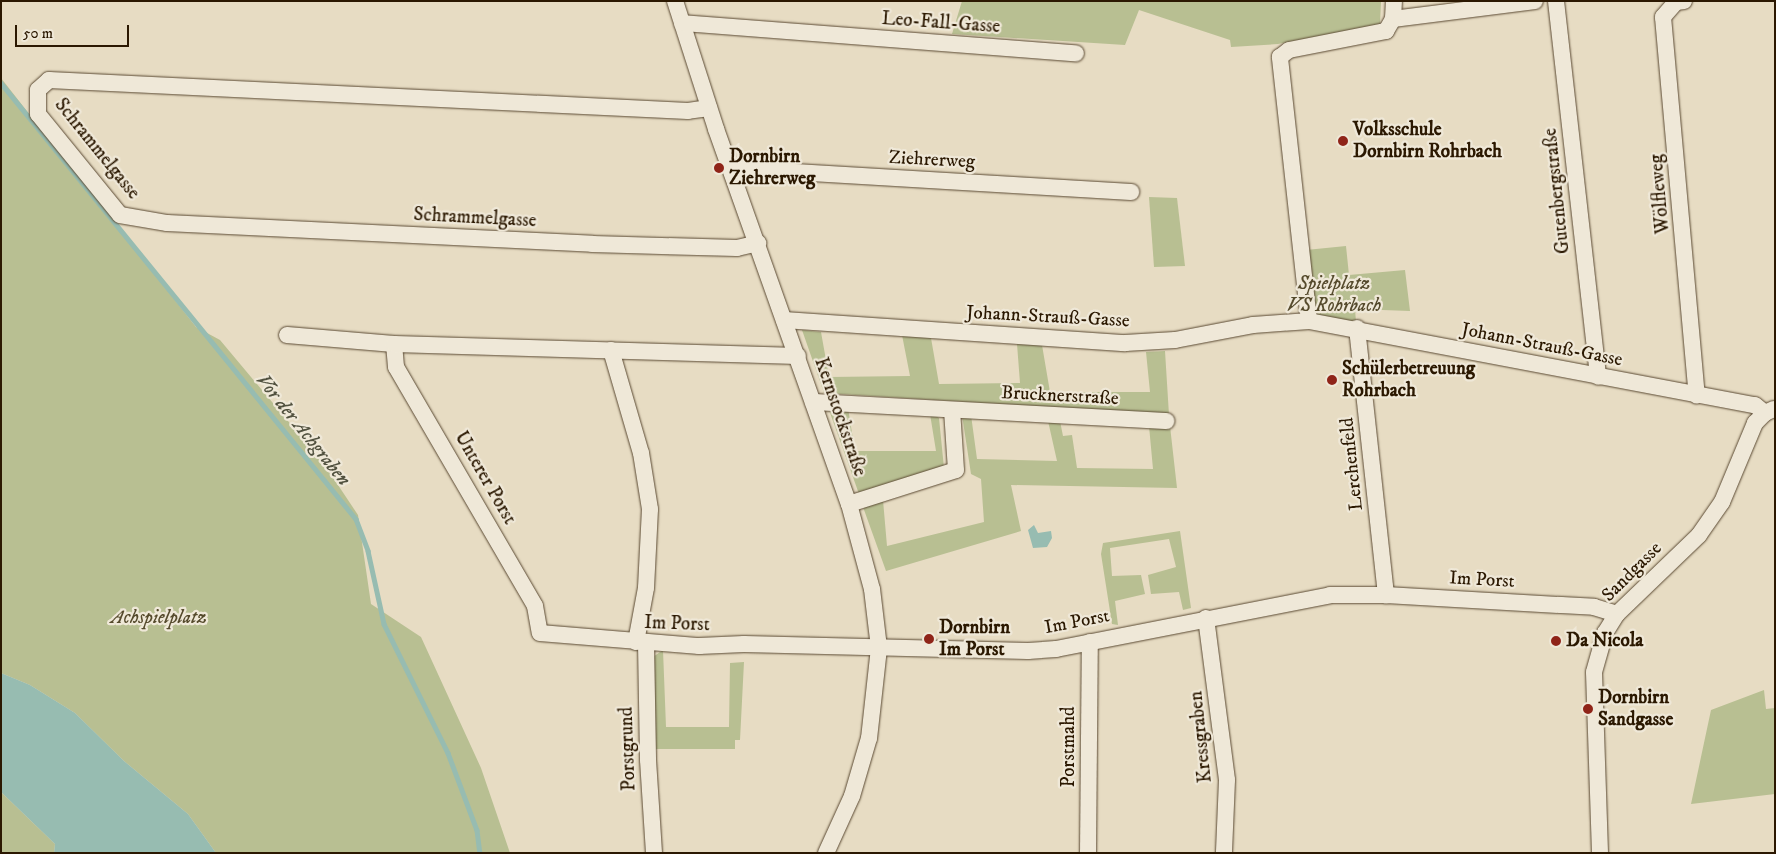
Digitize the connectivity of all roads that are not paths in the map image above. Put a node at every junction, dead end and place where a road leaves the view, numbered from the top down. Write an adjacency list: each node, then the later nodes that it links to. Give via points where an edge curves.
1 (675, 1): 7 (street, Kernstockstraße)
2 (1394, 1): 6 (street)
3 (1535, 1): 6 (street)
4 (1556, 1): 20 (street, Gutenbergstraße)
5 (1684, 1): 21 (street, Wölfleweg, via 1676,2 1663,17)
6 (1393, 19): 14 (street, via 1386,31 1289,50 1280,57)
7 (682, 23): 8 (street, Leo-Fall-Gasse); 9 (street, Kernstockstraße)
8 (1076, 53)
9 (709, 108): 10 (street, Kernstockstraße); 12 (street, Schrammelgasse, via 679,110 49,80 38,90 38,114 120,215 167,223 592,244 737,248)
10 (732, 174): 11 (street, Ziehrerweg, via 752,169); 12 (street, Kernstockstraße)
11 (1131, 192)
12 (758, 243): 13 (street, Kernstockstraße)
13 (784, 320): 14 (street, Johann-Strauß-Gasse, via 1125,343 1175,340 1253,325); 19 (street, Kernstockstraße)
14 (1309, 322): 15 (street, Johann-Strauß-Gasse)
15 (1357, 328): 20 (street, Johann-Strauß-Gasse); 27 (street, Lerchenfeld)
16 (287, 335): 17 (street)
17 (394, 344): 18 (street); 30 (street, Unterer Porst, via 396,367 535,606)
18 (611, 350): 19 (street); 32 (street, via 642,453 650,509)
19 (798, 356): 22 (street, Kernstockstraße)
20 (1598, 377): 21 (street, Johann-Strauß-Gasse)
21 (1697, 395): 24 (street, Johann-Strauß-Gasse, via 1755,405)
22 (813, 402): 23 (street, Brucknerstraße); 26 (street, Kernstockstraße)
23 (952, 410): 25 (street, Brucknerstraße); 26 (street, via 956,470)
24 (1770, 411): 28 (street, Sandgasse, via 1755,423 1722,502 1699,535)
25 (1166, 421)
26 (849, 504): 33 (street, Kernstockstraße, via 867,563)
27 (1386, 595): 28 (street, Im Porst, via 1594,607); 29 (street, Im Porst, via 1330,595)
28 (1617, 614): 38 (street, Sandgasse, via 1605,633 1594,672)
29 (1206, 618): 31 (street, Im Porst); 37 (street, Kressgraben, via 1227,780)
30 (540, 633): 32 (street, Im Porst)
31 (1090, 642): 33 (street, Im Porst, via 1028,651); 36 (street, Porstmahd)
32 (641, 643): 33 (street, Im Porst); 34 (street, Porstgrund)
33 (879, 648): 35 (street, Kernstockstraße, via 869,738 852,796)
34 (654, 853)
35 (826, 853)
36 (1088, 853)
37 (1224, 853)
38 (1600, 853)

